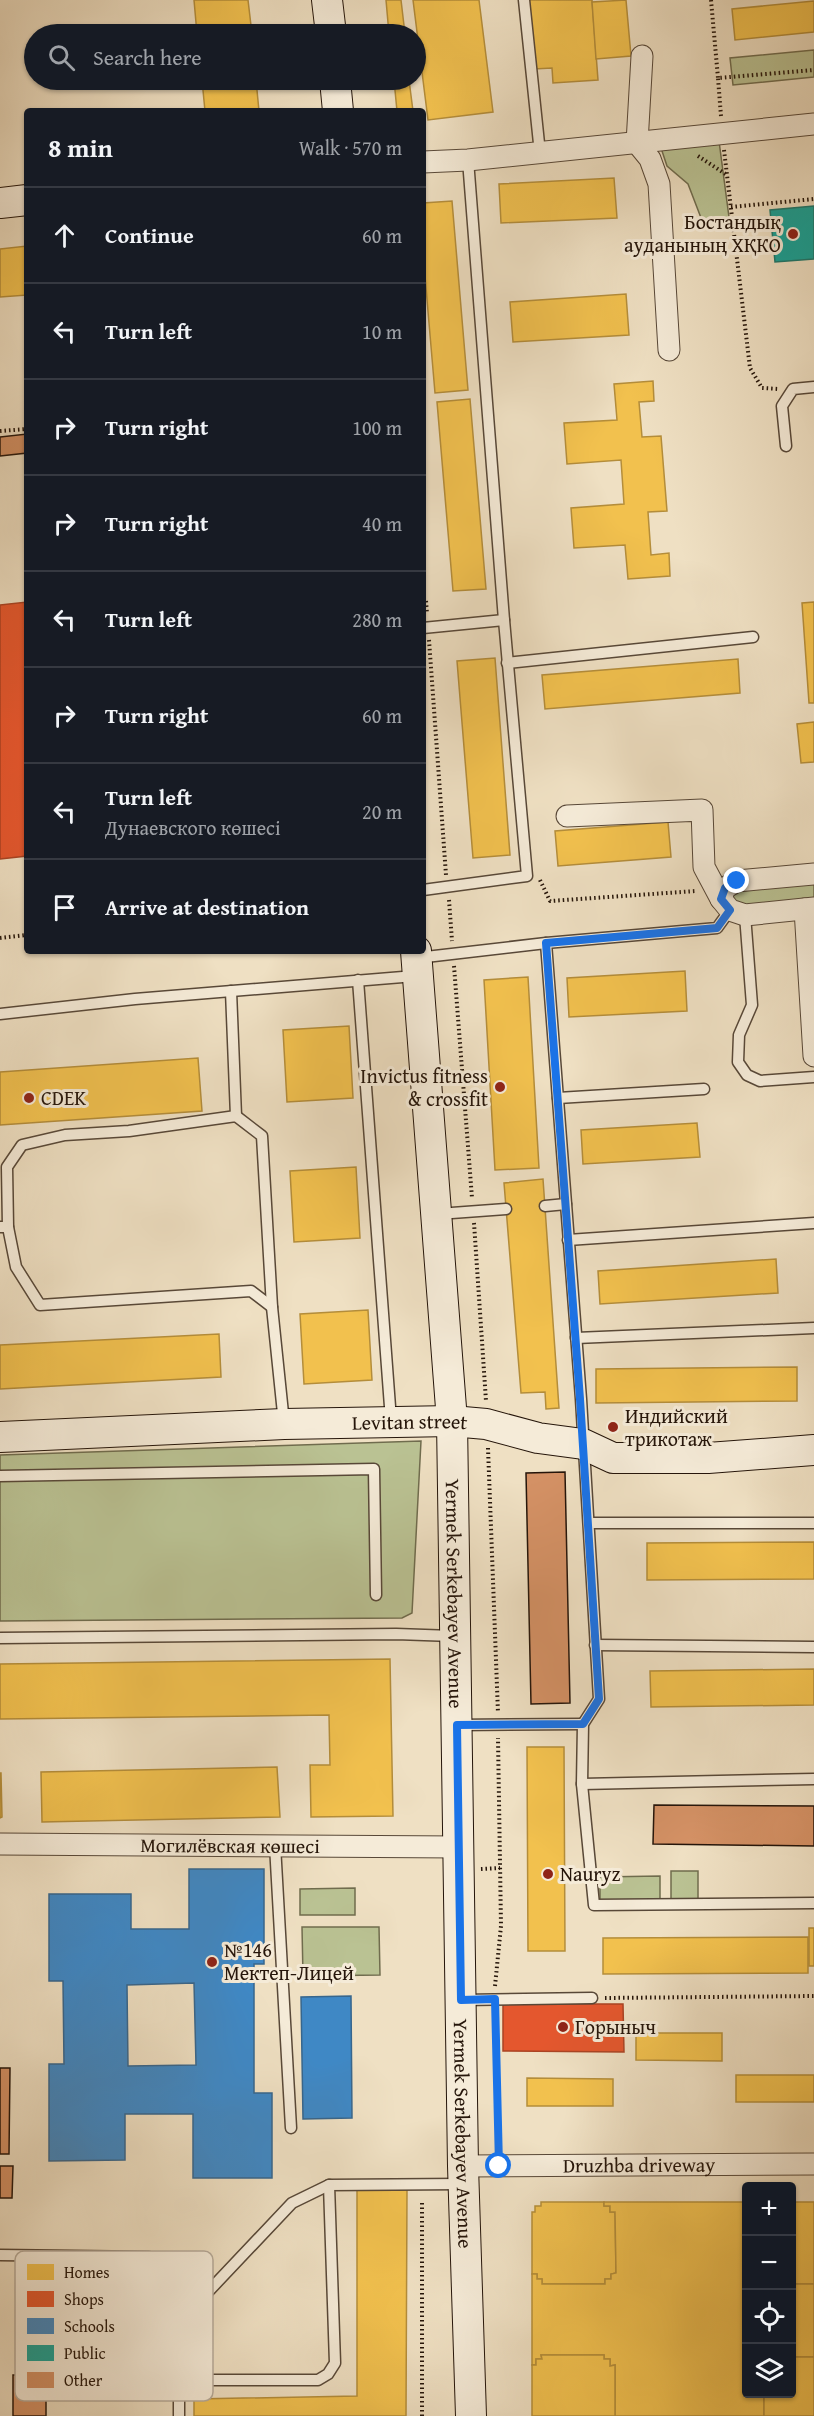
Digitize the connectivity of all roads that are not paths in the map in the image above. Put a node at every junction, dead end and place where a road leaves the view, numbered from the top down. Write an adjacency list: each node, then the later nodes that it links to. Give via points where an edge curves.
1 (327, 0): 3 (street)
2 (524, 0): 9 (lane)
3 (330, 24)
4 (642, 56): 8 (street)
5 (336, 90): 6 (street)
6 (338, 108)
7 (814, 124): 8 (street)
8 (637, 143): 9 (street); 14 (street, via 650,159 659,184)
9 (540, 153): 10 (street)
10 (468, 160): 11 (street); 17 (lane)
11 (426, 162)
12 (24, 200): 13 (street)
13 (0, 203)
14 (669, 350)
15 (814, 387): 16 (lane, via 793,389 782,406)
16 (786, 446)
17 (504, 620): 18 (lane); 20 (lane)
18 (426, 628)
19 (753, 637): 20 (lane)
20 (507, 663): 23 (lane, via 527,876)
21 (567, 816): 24 (street, via 702,810 704,867)
22 (814, 874): 24 (street, via 737,881 725,888)
23 (426, 890)
24 (726, 903): 25 (street); 26 (lane, via 717,928); 33 (lane, via 752,1005 738,1035 738,1062 747,1075 760,1081)
25 (809, 908): 31 (street)
26 (546, 943): 27 (lane); 35 (lane)
27 (417, 962): 28 (lane); 40 (street, Yermek Serkebayev Avenue)
28 (358, 980): 29 (lane); 48 (lane)
29 (231, 991): 30 (lane); 36 (lane)
30 (0, 1014)
31 (813, 1034): 32 (street)
32 (814, 1056)
33 (814, 1077)
34 (704, 1089): 35 (lane)
35 (558, 1098): 37 (lane)
36 (236, 1116): 42 (lane, via 129,1131 65,1135 22,1144 7,1167); 44 (lane, via 262,1136)
37 (566, 1204): 38 (lane); 43 (lane)
38 (545, 1206)
39 (506, 1209): 40 (lane)
40 (437, 1214): 47 (street, Yermek Serkebayev Avenue)
41 (814, 1223): 43 (lane)
42 (4, 1227): 44 (lane, via 16,1267 40,1305 251,1291)
43 (568, 1240): 46 (lane)
44 (272, 1307): 49 (lane)
45 (814, 1328): 46 (lane)
46 (576, 1338): 51 (lane)
47 (452, 1421): 48 (street, Levitan street); 51 (street, Levitan street); 57 (street, Yermek Serkebayev Avenue)
48 (391, 1422): 49 (street, Levitan street)
49 (284, 1424): 50 (street, Levitan street)
50 (0, 1437)
51 (583, 1444): 52 (street, Levitan street, via 613,1458 708,1458); 54 (lane)
52 (814, 1450)
53 (0, 1476): 56 (lane, via 374,1469)
54 (589, 1523): 55 (lane); 59 (lane)
55 (814, 1523)
56 (376, 1595)
57 (456, 1636): 58 (lane); 62 (street, Yermek Serkebayev Avenue)
58 (0, 1638)
59 (595, 1645): 60 (lane); 61 (lane, via 599,1699)
60 (814, 1647)
61 (583, 1724): 62 (lane); 64 (lane)
62 (457, 1725): 67 (street, Yermek Serkebayev Avenue)
63 (814, 1779): 64 (lane)
64 (582, 1784): 68 (lane, via 594,1905)
65 (0, 1844): 66 (street, Могилёвская көшесі)
66 (275, 1845): 67 (street, Могилёвская көшесі); 71 (lane)
67 (459, 1847): 70 (street, Yermek Serkebayev Avenue)
68 (814, 1903)
69 (592, 1998): 70 (lane)
70 (461, 2000): 73 (street, Yermek Serkebayev Avenue)
71 (291, 2128)
72 (814, 2164): 73 (street, Druzhba driveway, via 499,2166)
73 (463, 2175): 74 (lane); 79 (street, Yermek Serkebayev Avenue)
74 (328, 2185): 77 (lane, via 292,2203); 78 (lane, via 334,2363 328,2374 318,2380)
75 (0, 2255): 76 (lane)
76 (15, 2255)
77 (213, 2287)
78 (213, 2380)
79 (471, 2416)

